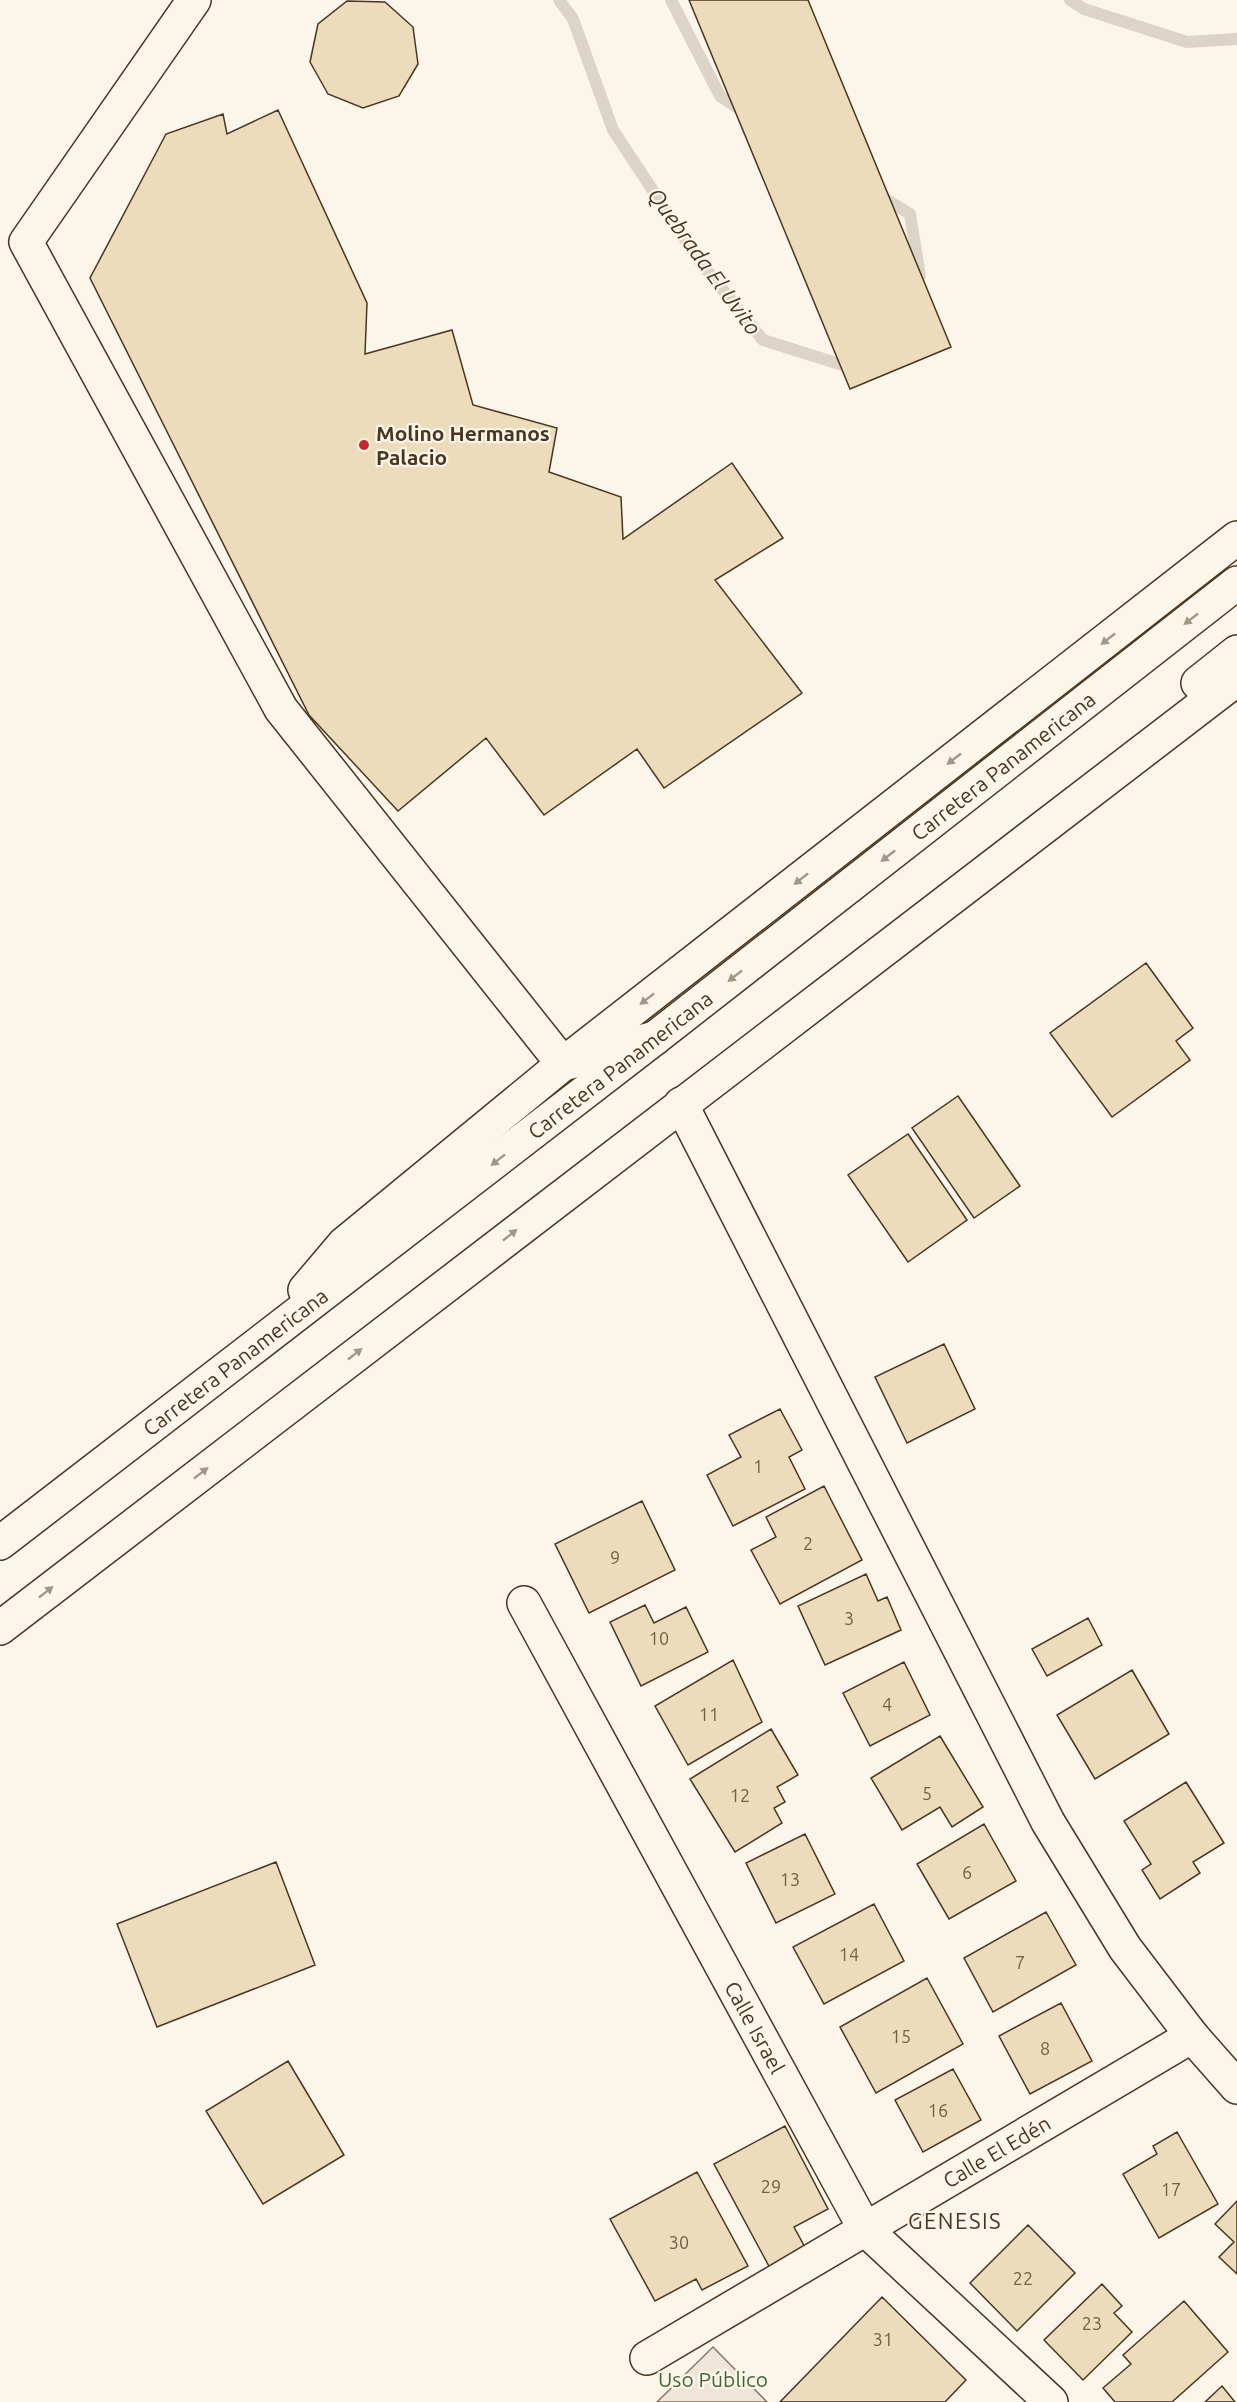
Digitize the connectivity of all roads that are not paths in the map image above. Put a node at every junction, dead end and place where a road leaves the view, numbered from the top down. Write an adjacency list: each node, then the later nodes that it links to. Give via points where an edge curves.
1 (194, 0): 8 (main road, via 26,242 281,709)
2 (1237, 538): 8 (main road, one-way to 8)
3 (1237, 583): 7 (main road, Carretera Panamericana, one-way to 7)
4 (1237, 652): 6 (main road, via 941,884)
5 (1237, 679): 6 (main road)
6 (872, 958): 9 (main road)
7 (655, 1038): 8 (main road); 10 (main road, Carretera Panamericana, one-way to 10)
8 (563, 1064): 10 (main road, via 344,1244)
9 (681, 1104): 13 (main road, one-way to 9); 14 (main road, via 1048,1822 1125,1948)
10 (260, 1343): 11 (main road, Carretera Panamericana)
11 (0, 1543)
12 (524, 1603): 16 (main road, Calle Israel)
13 (0, 1628)
14 (1192, 2036): 15 (main road); 16 (main road, Calle El Edén)
15 (1237, 2088)
16 (865, 2229): 17 (main road, Calle El Edén); 18 (main road, Calle Israel)
17 (647, 2358)
18 (1051, 2402)

